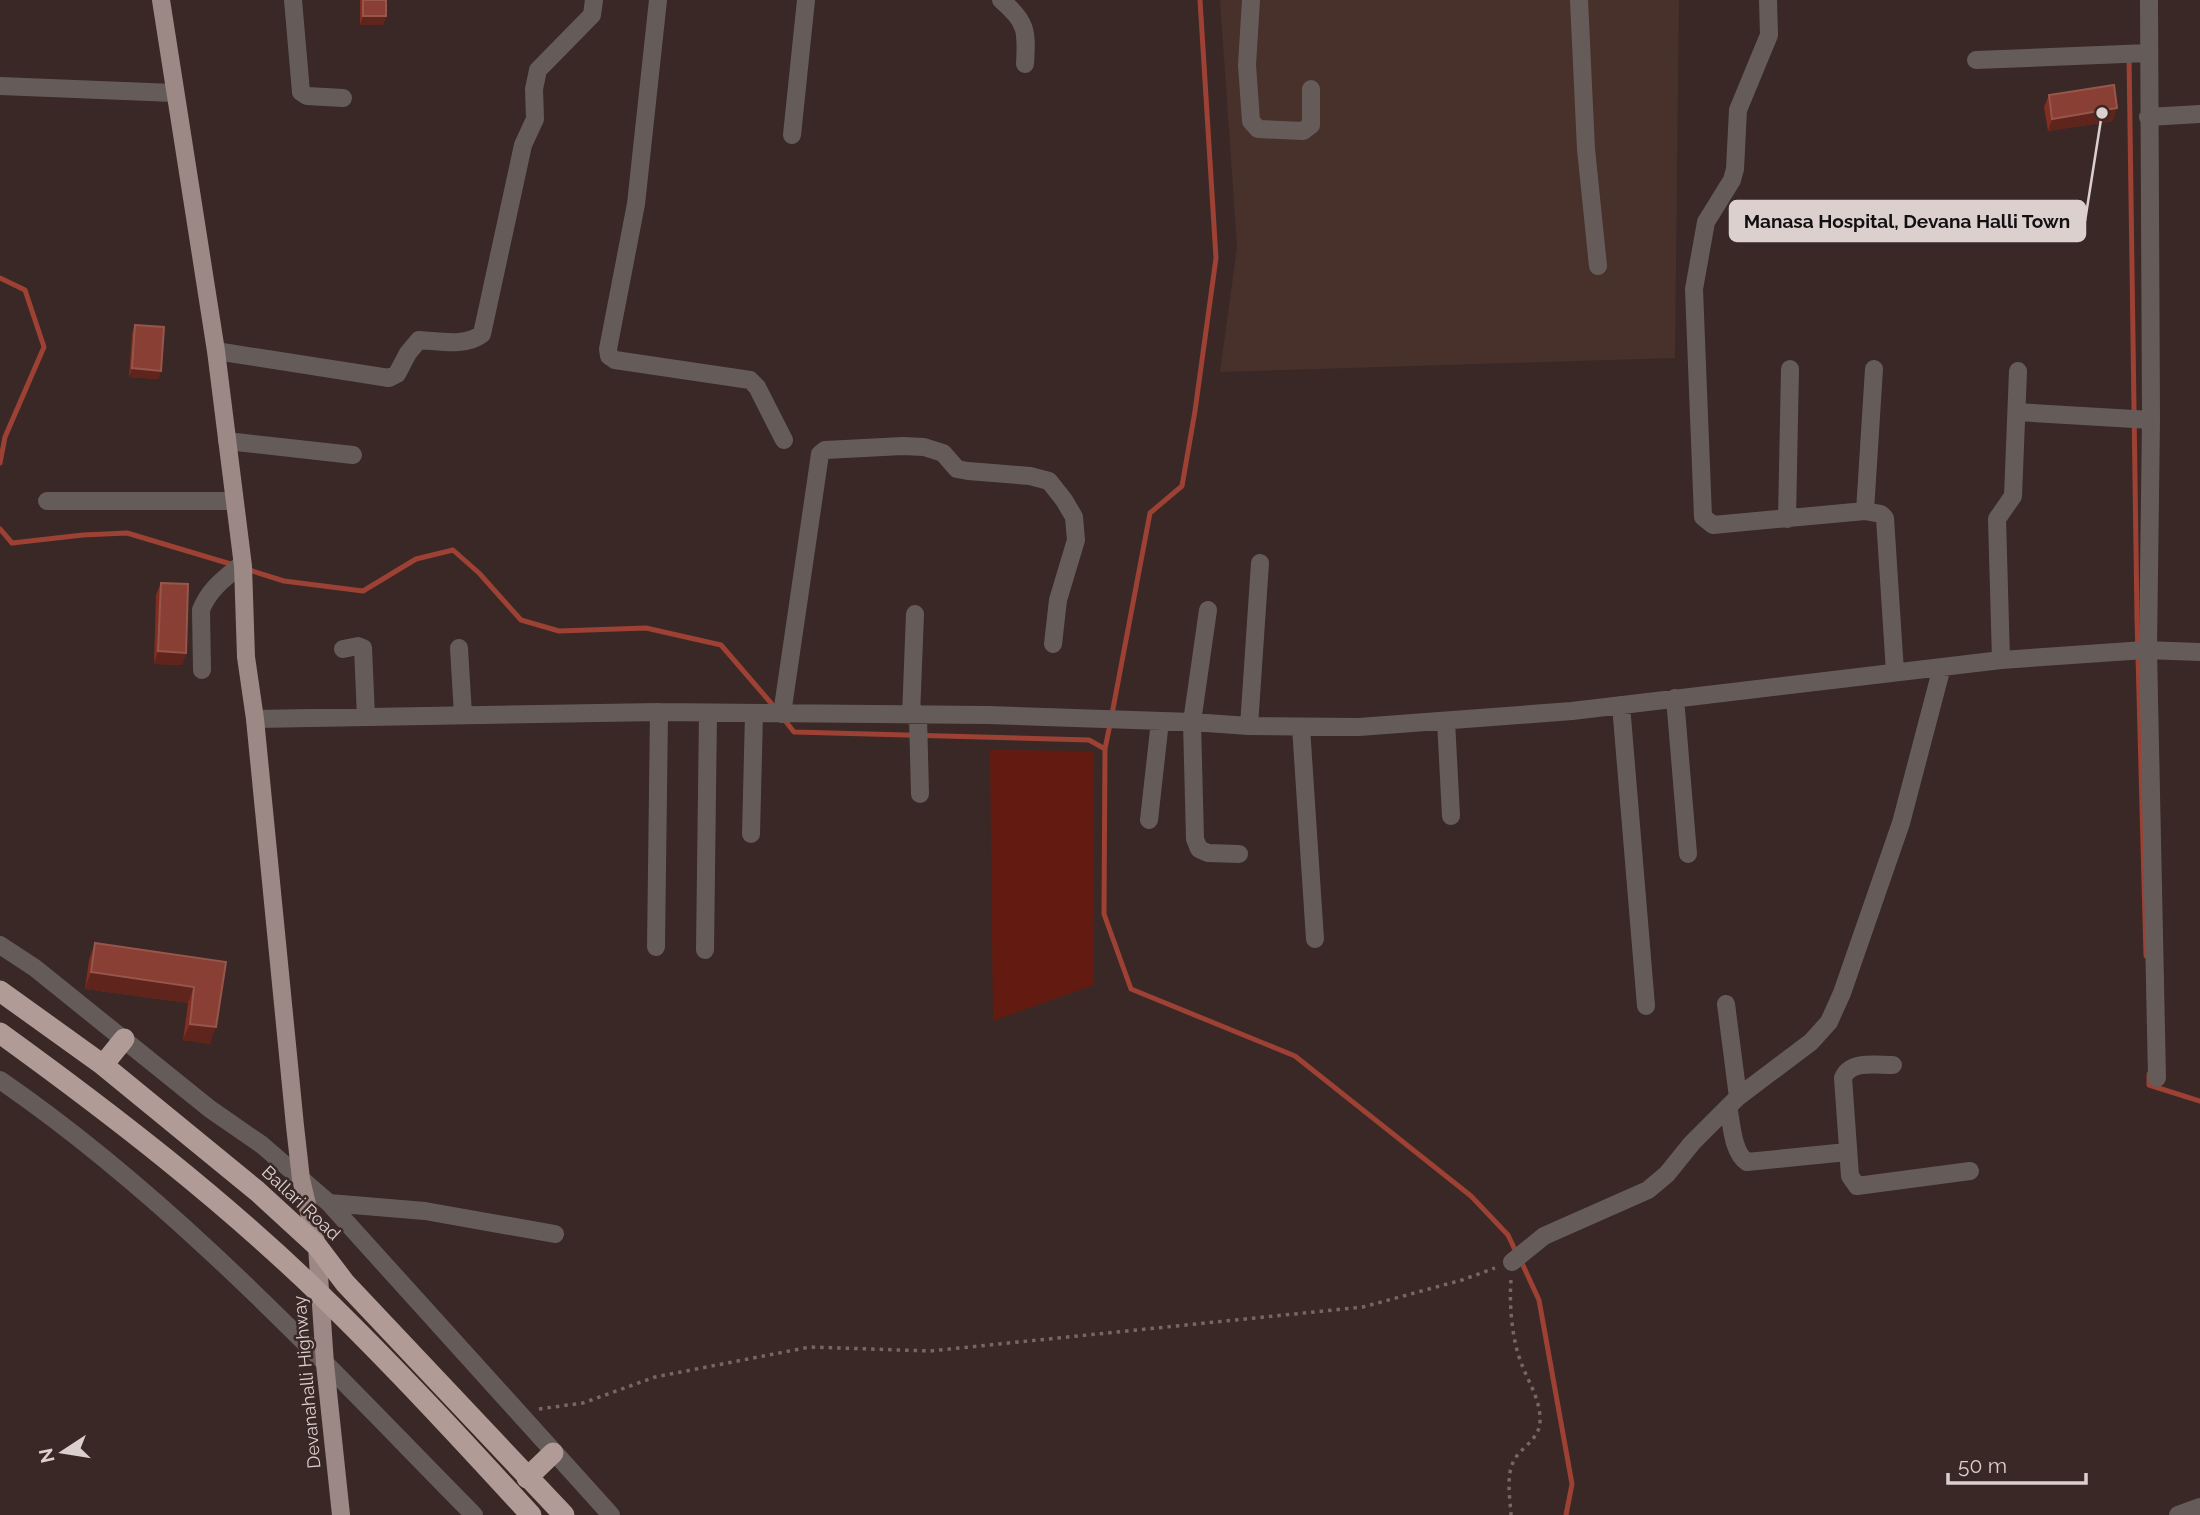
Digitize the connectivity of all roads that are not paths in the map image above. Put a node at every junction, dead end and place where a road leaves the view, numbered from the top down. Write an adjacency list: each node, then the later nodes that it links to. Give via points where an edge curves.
1 (161, 0): 16 (main road, Devanahalli Highway)
2 (293, 0): 17 (street, via 301,92)
3 (594, 0): 22 (street, via 592,15 535,78 535,119 523,145 482,334 466,342 419,340 397,374 389,378)
4 (658, 0): 29 (street, via 636,204 609,356 751,380)
5 (806, 0): 20 (street)
6 (1001, 0): 13 (street, via 1024,27)
7 (1251, 0): 15 (street, via 1247,65 1253,125 1258,129 1308,129)
8 (1579, 0): 21 (street, via 1586,149)
9 (1768, 0): 34 (street, via 1769,35 1738,110 1735,169 1706,222 1694,289 1701,495 1703,517 1713,525)
10 (2149, 0): 11 (street)
11 (2148, 53): 12 (street); 19 (street)
12 (1976, 60)
13 (1025, 65)
14 (0, 86): 16 (street)
15 (1311, 89)
16 (174, 93): 22 (main road, Devanahalli Highway)
17 (343, 98)
18 (2200, 114): 19 (street)
19 (2148, 117): 27 (street)
20 (792, 135)
21 (1598, 267)
22 (216, 351): 28 (main road, Devanahalli Highway)
23 (1790, 369): 34 (street)
24 (1874, 369): 33 (street)
25 (2018, 371): 26 (street)
26 (2017, 412): 27 (street); 44 (street, via 2013,495 1997,519)
27 (2151, 420): 42 (street)
28 (227, 440): 30 (street); 32 (main road, Devanahalli Highway)
29 (784, 440)
30 (352, 455)
31 (47, 501): 32 (street)
32 (234, 501): 36 (main road, Devanahalli Highway)
33 (1865, 511): 34 (street); 47 (street, via 1885,518)
34 (1787, 519)
35 (1260, 563): 60 (street)
36 (243, 568): 46 (street, via 212,589 201,610); 56 (main road, Devanahalli Highway, via 246,657)
37 (1208, 611): 59 (street)
38 (915, 614): 54 (street)
39 (1053, 644): 52 (street, via 1058,600 1076,540 1074,517 1049,481 968,471 957,468 943,453 924,447 825,450 820,454)
40 (459, 648): 53 (street)
41 (343, 649): 55 (street, via 363,648)
42 (2141, 651): 43 (street); 44 (street); 79 (street)
43 (2200, 652)
44 (2001, 660): 45 (street)
45 (1942, 667): 47 (street); 81 (street, via 1901,823 1829,1022 1811,1042)
46 (202, 670)
47 (1895, 672): 48 (street)
48 (1675, 698): 49 (street); 67 (street)
49 (1621, 705): 58 (street); 74 (street)
50 (659, 712): 51 (street); 53 (street); 70 (street)
51 (708, 713): 52 (street); 71 (street)
52 (769, 714): 54 (street); 65 (street)
53 (463, 715): 55 (street)
54 (915, 716): 57 (street); 62 (street)
55 (366, 717): 56 (street)
56 (255, 719): 84 (main road, Devanahalli Highway)
57 (1160, 721): 59 (street); 64 (street)
58 (1446, 721): 61 (street); 63 (street)
59 (1192, 722): 60 (street); 66 (street, via 1195,839 1199,849 1208,853)
60 (1249, 726): 61 (street)
61 (1301, 727): 68 (street)
62 (920, 793)
63 (1451, 816)
64 (1149, 820)
65 (751, 834)
66 (1239, 854)
67 (1688, 854)
68 (1315, 939)
69 (0, 945): 76 (street)
70 (656, 947)
71 (705, 950)
72 (0, 991): 77 (highway, Ballari Road)
73 (1726, 1004): 81 (street)
74 (1646, 1006)
75 (0, 1033): 89 (highway, via 169,1161)
76 (124, 1039): 77 (highway); 84 (street)
77 (103, 1065): 87 (highway, Ballari Road)
78 (1893, 1065): 82 (street, via 1852,1066 1845,1071)
79 (2157, 1078)
80 (0, 1080): 90 (street, via 151,1198)
81 (1733, 1102): 82 (street, via 1737,1150 1746,1161); 88 (street, via 1648,1190 1544,1236)
82 (1847, 1152): 83 (street, via 1850,1176 1857,1185)
83 (1970, 1171)
84 (301, 1179): 85 (street); 87 (main road, Devanahalli Highway)
85 (329, 1203): 86 (street, via 425,1211); 91 (street)
86 (555, 1234)
87 (317, 1246): 89 (main road, Devanahalli Highway); 92 (highway, Ballari Road, via 345,1283)
88 (1512, 1262)
89 (320, 1294): 90 (main road, Devanahalli Highway); 96 (highway)
90 (324, 1364): 94 (main road, Devanahalli Highway); 95 (street)
91 (553, 1453): 92 (highway); 98 (street)
92 (527, 1478): 97 (highway, Ballari Road)
93 (2200, 1507): 99 (street)
94 (341, 1515)
95 (474, 1515)
96 (531, 1515)
97 (565, 1515)
98 (611, 1515)
99 (2178, 1515)

